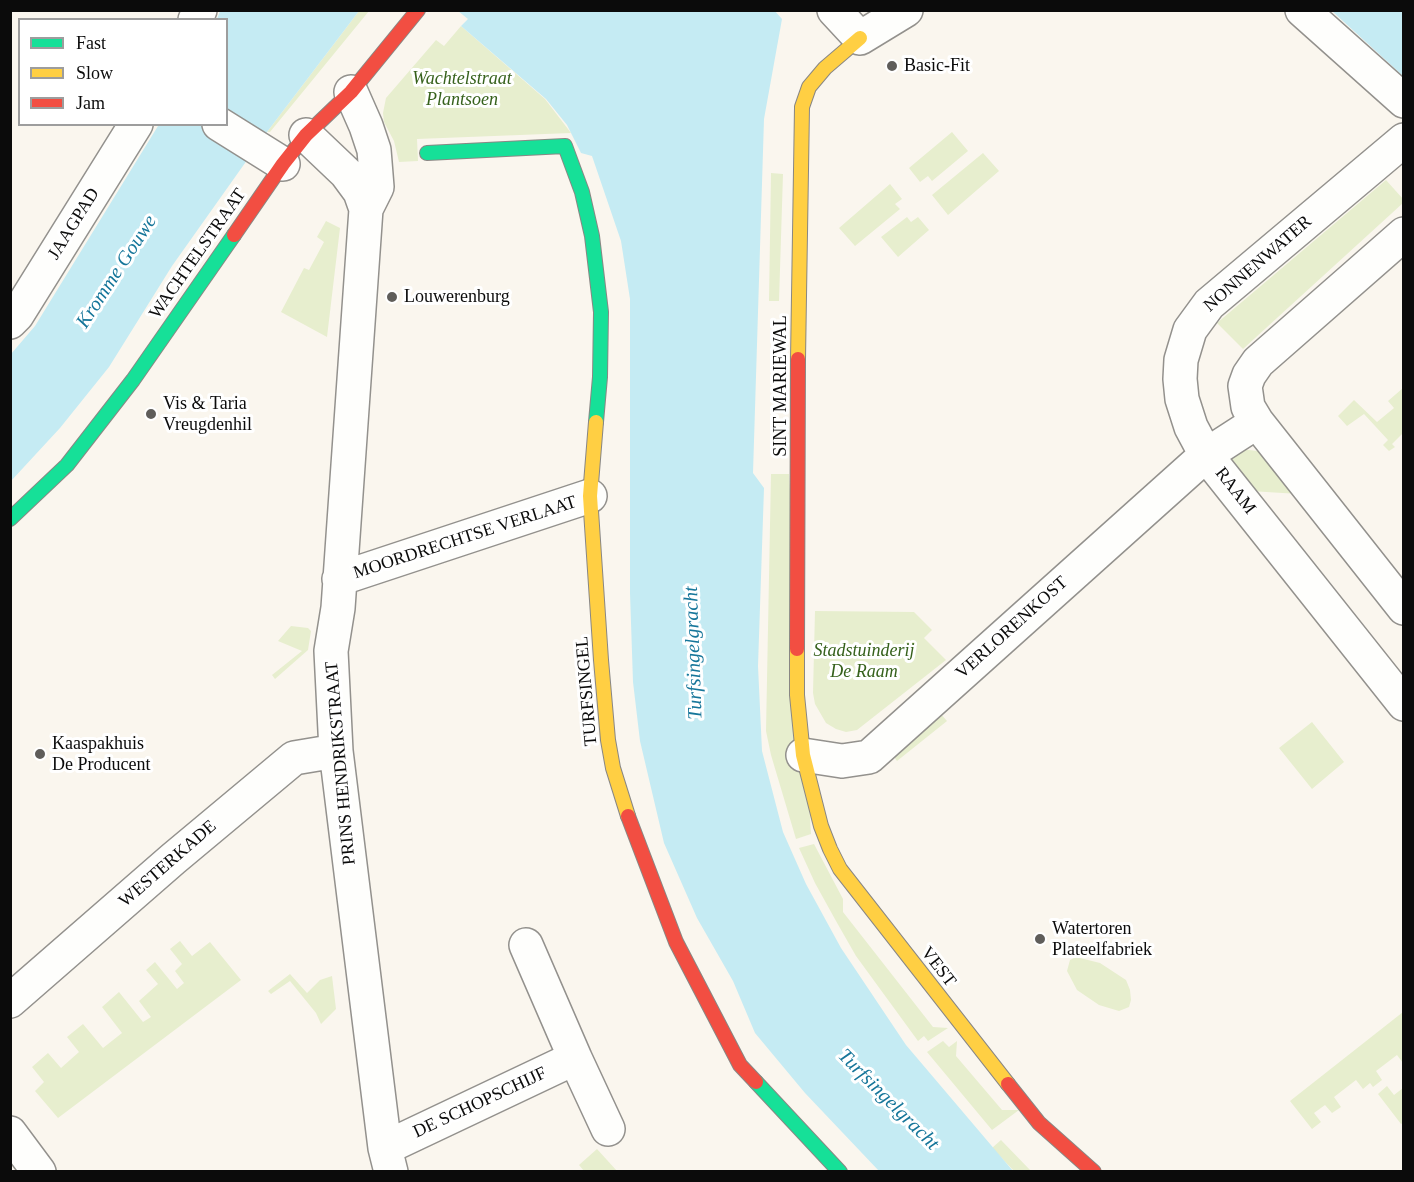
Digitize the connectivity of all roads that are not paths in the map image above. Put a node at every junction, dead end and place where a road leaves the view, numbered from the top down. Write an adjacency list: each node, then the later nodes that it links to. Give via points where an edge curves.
1 (418, 10): 6 (street, WACHTELSTRAAT)
2 (834, 10): 5 (street)
3 (906, 10): 5 (street)
4 (1302, 10): 7 (street)
5 (860, 38): 25 (street, SINT MARIEWAL, via 808,87 802,107 797,695)
6 (351, 92): 10 (street, WACHTELSTRAAT); 14 (street, PRINS HENDRIKSTRAAT, via 374,150 376,187)
7 (1404, 101)
8 (135, 126): 16 (street, JAAGPAD)
9 (222, 126): 13 (street)
10 (306, 135): 13 (street, WACHTELSTRAAT); 14 (street, via 346,173 360,192)
11 (1404, 140): 18 (street, NONNENWATER, via 1209,304 1190,330 1180,360 1179,379 1191,427)
12 (427, 153): 19 (street, TURFSINGEL, via 564,146 582,192 592,236 601,312)
13 (270, 157): 20 (street, WACHTELSTRAAT, via 133,380 67,465)
14 (366, 209): 21 (street, PRINS HENDRIKSTRAAT)
15 (1404, 234): 17 (street, via 1258,362 1245,386 1248,407)
16 (10, 322)
17 (1257, 422): 18 (street, RAAM); 22 (street)
18 (1206, 455): 23 (street, RAAM); 25 (street, VERLORENKOST, via 869,757 842,761)
19 (590, 496): 21 (street, MOORDRECHTSE VERLAAT); 33 (street, TURFSINGEL, via 608,740 613,768 650,880 676,942 740,1065)
20 (10, 519)
21 (339, 579): 24 (street, PRINS HENDRIKSTRAAT, via 331,651)
22 (1404, 608)
23 (1404, 704)
24 (336, 751): 27 (street, WESTERKADE, via 294,758); 31 (street, PRINS HENDRIKSTRAAT)
25 (803, 755): 34 (street, VEST, via 821,826 840,868 1039,1122)
26 (526, 945): 28 (street)
27 (10, 1001)
28 (575, 1058): 29 (street); 31 (street, DE SCHOPSCHIJF)
29 (608, 1129)
30 (10, 1133): 32 (street)
31 (388, 1160)
32 (39, 1172)
33 (840, 1172)
34 (1094, 1172)

